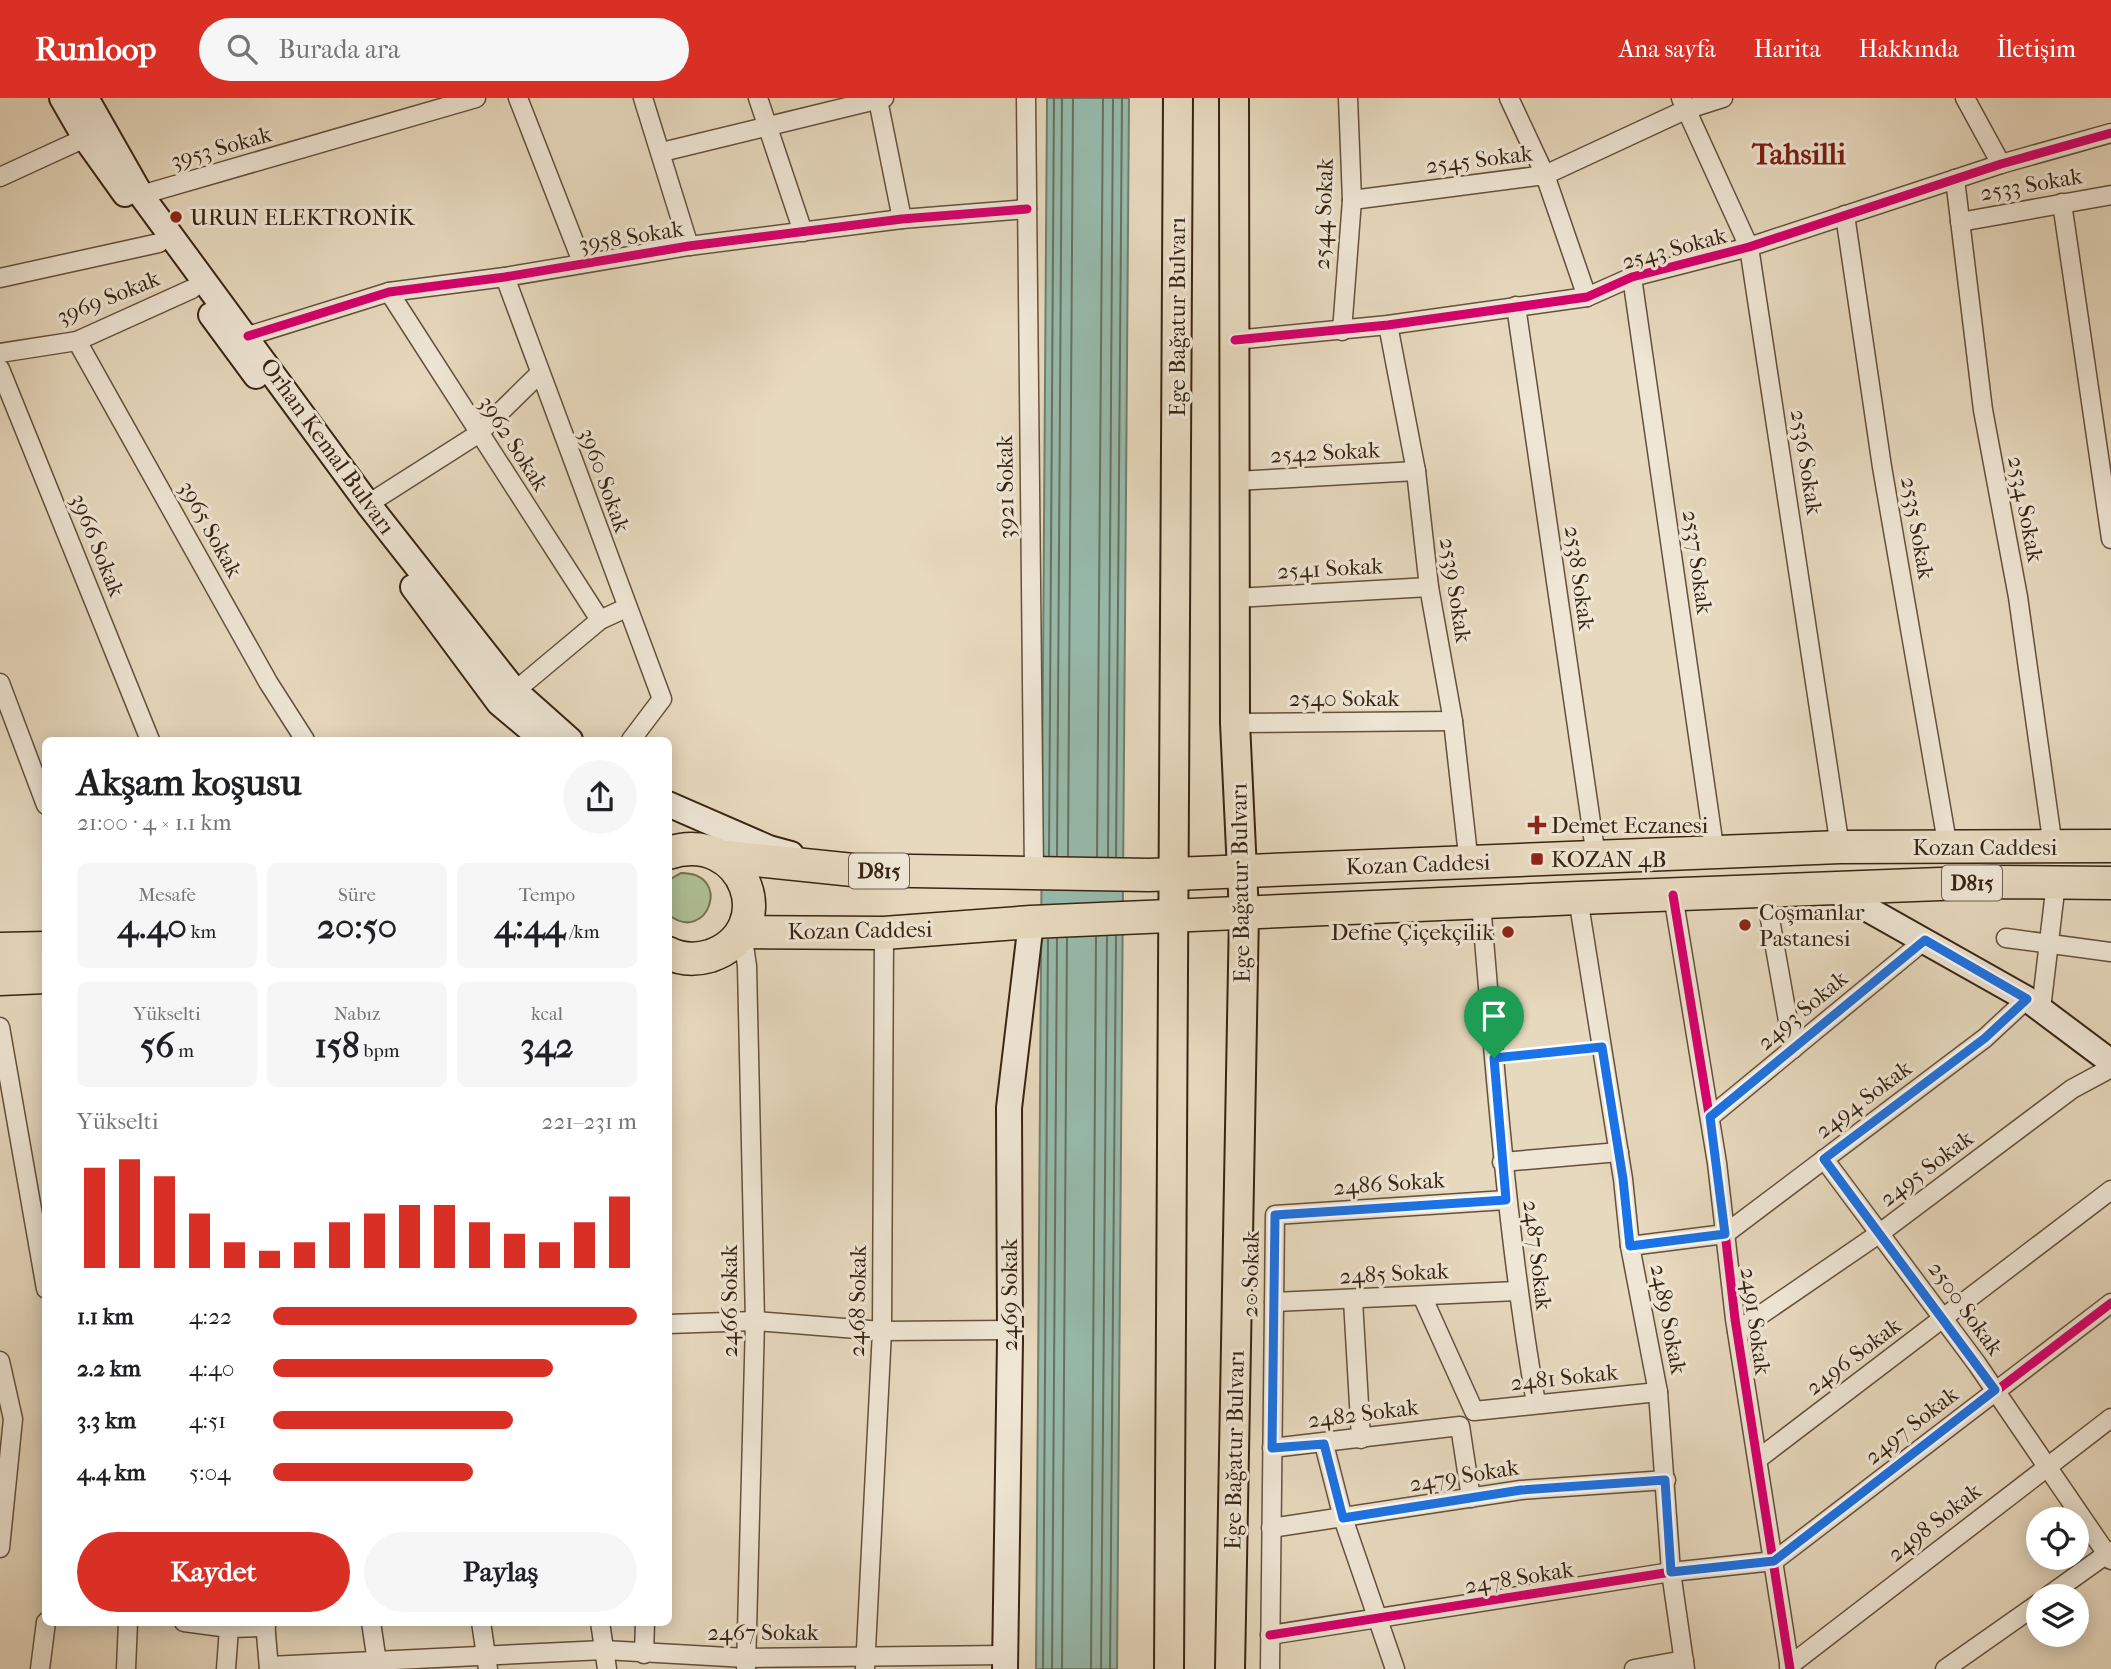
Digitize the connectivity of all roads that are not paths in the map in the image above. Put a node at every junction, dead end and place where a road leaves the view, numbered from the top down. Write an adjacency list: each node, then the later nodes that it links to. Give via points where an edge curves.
1 (62, 98): 18 (main road, Orhan Kemal Bulvarı)
2 (86, 98): 24 (main road, Orhan Kemal Bulvarı)
3 (476, 98): 24 (street, 3953 Sokak)
4 (518, 98): 36 (street)
5 (643, 98): 19 (street)
6 (758, 98): 16 (street)
7 (1026, 98): 28 (street, 3921 Sokak)
8 (1178, 98): 84 (main road, Ege Bağatur Bulvarı)
9 (1234, 98): 47 (main road, Ege Bağatur Bulvarı)
10 (1348, 98): 26 (street, 2544 Sokak)
11 (1510, 98): 21 (street)
12 (1723, 98): 15 (street, 2545 Sokak)
13 (1965, 98): 20 (street)
14 (881, 99): 16 (street); 30 (street)
15 (1683, 104): 21 (street, 2545 Sokak); 35 (street, 2536 Sokak)
16 (767, 127): 19 (street); 32 (street)
17 (2111, 133): 20 (street, 2543 Sokak)
18 (85, 138): 22 (street); 33 (main road, Orhan Kemal Bulvarı)
19 (662, 152): 34 (street)
20 (2001, 164): 23 (street, 2543 Sokak)
21 (1545, 175): 26 (street, 2545 Sokak); 42 (street)
22 (0, 177)
23 (1955, 179): 29 (street, 2543 Sokak); 31 (street, 2534 Sokak)
24 (141, 195): 46 (main road, Orhan Kemal Bulvarı)
25 (2111, 195): 27 (street, 2533 Sokak)
26 (1352, 200): 45 (street, 2544 Sokak)
27 (2062, 203): 31 (street, 2533 Sokak); 56 (street)
28 (1027, 209): 30 (street, 3958 Sokak); 85 (street, 3921 Sokak)
29 (1845, 215): 35 (street, 2543 Sokak); 76 (street, 2535 Sokak, via 1882,467)
30 (902, 219): 32 (street, 3958 Sokak)
31 (1960, 222): 74 (street, 2534 Sokak, via 1983,410 2018,597)
32 (803, 232): 34 (street, 3958 Sokak)
33 (159, 243): 39 (street); 40 (main road, Orhan Kemal Bulvarı)
34 (689, 246): 36 (street, 3958 Sokak)
35 (1749, 247): 37 (street, 2543 Sokak); 75 (street, 2536 Sokak)
36 (582, 262): 38 (street, 3958 Sokak)
37 (1632, 276): 42 (street, 2543 Sokak); 78 (street, 2537 Sokak)
38 (505, 277): 41 (street, 3958 Sokak); 51 (street, 3960 Sokak)
39 (0, 278)
40 (192, 289): 48 (street, 3969 Sokak); 67 (main road, Orhan Kemal Bulvarı, via 499,703)
41 (388, 292): 46 (street, 3958 Sokak); 52 (street, 3962 Sokak)
42 (1587, 297): 43 (street, 2543 Sokak)
43 (1516, 306): 44 (street, 2543 Sokak); 80 (street, 2538 Sokak)
44 (1388, 325): 45 (street, 2543 Sokak); 53 (street, 2539 Sokak)
45 (1342, 331): 47 (street, 2543 Sokak)
46 (248, 337): 55 (main road, Orhan Kemal Bulvarı)
47 (1234, 340): 54 (main road, Ege Bağatur Bulvarı)
48 (77, 341): 49 (street, 3969 Sokak); 66 (street, 3965 Sokak)
49 (0, 353)
50 (0, 369): 65 (street, 3966 Sokak)
51 (539, 374): 52 (street); 59 (street, 3960 Sokak)
52 (478, 434): 55 (street); 60 (street, 3962 Sokak)
53 (1416, 471): 54 (street, 2542 Sokak); 57 (street, 2539 Sokak)
54 (1236, 481): 58 (main road, Ege Bağatur Bulvarı)
55 (368, 504): 62 (main road, Orhan Kemal Bulvarı)
56 (2111, 539)
57 (1429, 587): 58 (street, 2541 Sokak); 63 (street, 2539 Sokak)
58 (1235, 598): 64 (main road, Ege Bağatur Bulvarı)
59 (626, 608): 60 (street); 69 (street, 3960 Sokak, via 662,699)
60 (600, 620): 62 (street)
61 (0, 683): 70 (street)
62 (515, 691): 68 (main road, Orhan Kemal Bulvarı)
63 (1453, 721): 64 (street, 2540 Sokak); 81 (street, 2539 Sokak)
64 (1235, 723): 82 (main road, Ege Bağatur Bulvarı)
65 (149, 737)
66 (303, 737)
67 (539, 737)
68 (567, 737)
69 (633, 737)
70 (42, 795)
71 (672, 806): 83 (main road, via 769,849)
72 (672, 819): 79 (main road)
73 (2111, 846): 74 (highway, Kozan Caddesi / D815)
74 (2053, 847): 76 (highway, Kozan Caddesi / D815)
75 (1842, 848): 76 (highway, Kozan Caddesi / D815); 78 (highway, Kozan Caddesi / D815); 88 (highway, via 1865,874)
76 (1948, 848)
77 (672, 852): 79 (highway, D815, via 704,848)
78 (1715, 854): 80 (highway, Kozan Caddesi / D815)
79 (726, 857): 83 (highway, Kozan Caddesi / D815); 96 (highway, via 745,884 748,919)
80 (1596, 857): 81 (highway, Kozan Caddesi / D815)
81 (1469, 864): 82 (highway, Kozan Caddesi / D815)
82 (1244, 869): 84 (highway, Kozan Caddesi / D815); 93 (main road, Ege Bağatur Bulvarı)
83 (853, 870): 85 (highway, Kozan Caddesi / D815)
84 (1162, 874): 85 (highway, Kozan Caddesi / D815); 94 (main road, Ege Bağatur Bulvarı)
85 (1034, 875)
86 (2056, 883): 87 (highway, Kozan Caddesi / D815); 88 (highway, Kozan Caddesi / D815); 100 (street)
87 (2111, 883)
88 (1845, 888): 89 (highway, Kozan Caddesi / D815); 99 (main road)
89 (1765, 891): 90 (highway, Kozan Caddesi / D815); 110 (street)
90 (1673, 895): 91 (highway, Kozan Caddesi / D815); 114 (street, 2491 Sokak)
91 (1578, 898): 92 (highway, Kozan Caddesi / D815); 109 (street, 2489 Sokak)
92 (1481, 903): 93 (highway, Kozan Caddesi / D815); 111 (street, 2487 Sokak)
93 (1244, 914): 94 (highway, Kozan Caddesi / D815); 183 (main road, Ege Bağatur Bulvarı)
94 (1158, 918): 95 (highway, Kozan Caddesi / D815); 182 (main road, Ege Bağatur Bulvarı)
95 (1031, 922): 97 (highway, Kozan Caddesi / D815); 133 (main road, 2469 Sokak, via 1009,1108)
96 (742, 932): 97 (highway, Kozan Caddesi / D815); 104 (highway, via 731,946 701,959); 131 (street, 2466 Sokak, via 747,966)
97 (884, 933): 134 (street, 2468 Sokak)
98 (2006, 938): 100 (street)
99 (1925, 940): 107 (main road); 110 (street, 2493 Sokak)
100 (2049, 944): 103 (street); 107 (street)
101 (42, 948): 102 (highway)
102 (0, 949)
103 (2111, 952)
104 (672, 954)
105 (42, 977): 106 (highway)
106 (0, 979)
107 (2034, 1004): 112 (main road); 116 (street, 2494 Sokak)
108 (0, 1027): 124 (street)
109 (1602, 1047): 111 (lane); 115 (street, 2489 Sokak)
110 (1793, 1049): 114 (street, 2493 Sokak)
111 (1494, 1058): 117 (street, 2487 Sokak)
112 (2111, 1062)
113 (2111, 1068): 121 (street, 2495 Sokak, via 2072,1089)
114 (1710, 1117): 122 (street, 2491 Sokak)
115 (1619, 1152): 117 (street); 123 (street, 2489 Sokak)
116 (1824, 1159): 121 (street, 2500 Sokak); 122 (street, 2494 Sokak)
117 (1503, 1162): 119 (street, 2487 Sokak)
118 (2111, 1190): 130 (street, 2496 Sokak)
119 (1506, 1200): 120 (street, 2486 Sokak); 125 (street, 2487 Sokak)
120 (1275, 1215): 128 (street, 20 Sokak)
121 (1880, 1233): 130 (street, 2500 Sokak); 135 (street, 2495 Sokak)
122 (1725, 1234): 123 (street); 135 (street, 2491 Sokak)
123 (1630, 1246): 138 (street, 2489 Sokak)
124 (42, 1266)
125 (1517, 1291): 126 (street, 2485 Sokak); 139 (street, 2487 Sokak)
126 (1422, 1296): 127 (street, 2485 Sokak); 139 (street, 2481 Sokak, via 1474,1411)
127 (1353, 1300): 128 (street, 2485 Sokak); 141 (street)
128 (1274, 1302): 143 (street, 20 Sokak)
129 (2111, 1303): 137 (street, 2497 Sokak)
130 (1943, 1318): 137 (street, 2500 Sokak); 144 (street, 2496 Sokak)
131 (755, 1321): 132 (street); 134 (street); 173 (street, 2466 Sokak)
132 (672, 1324)
133 (1009, 1330): 134 (street); 170 (main road, 2469 Sokak)
134 (882, 1331): 172 (street, 2468 Sokak)
135 (1737, 1331): 144 (street, 2491 Sokak)
136 (0, 1361): 150 (street, via 13,1419)
137 (1995, 1390): 145 (street, 2500 Sokak); 152 (street, 2497 Sokak)
138 (1658, 1392): 139 (street, 2481 Sokak); 146 (street, 2489 Sokak)
139 (1536, 1403)
140 (2111, 1418): 145 (street, 2498 Sokak)
141 (1361, 1439): 142 (street, 2482 Sokak); 147 (street, 2482 Sokak, via 1460,1426)
142 (1324, 1444): 143 (street, 2482 Sokak); 148 (street)
143 (1272, 1448): 149 (street, 20 Sokak)
144 (1758, 1459): 152 (street, 2491 Sokak)
145 (2047, 1465): 151 (street, 2500 Sokak); 176 (street, 2498 Sokak)
146 (1665, 1480): 147 (street, 2479 Sokak); 153 (street, 2489 Sokak)
147 (1471, 1498): 148 (street, 2479 Sokak)
148 (1343, 1518): 149 (street, 2479 Sokak); 156 (street)
149 (1271, 1528): 167 (street, 20 Sokak)
150 (0, 1548)
151 (2110, 1555): 154 (street)
152 (1774, 1561): 153 (street, 2478 Sokak); 176 (street, 2491 Sokak)
153 (1671, 1572): 156 (street, 2478 Sokak); 174 (street, 2489 Sokak)
154 (2066, 1584)
155 (2026, 1612): 187 (street)
156 (1378, 1618): 167 (street, 2478 Sokak); 185 (street)
157 (45, 1626): 178 (street)
158 (128, 1626): 179 (street)
159 (214, 1626): 166 (street)
160 (248, 1626): 166 (street)
161 (266, 1626): 177 (street)
162 (372, 1626): 175 (street)
163 (482, 1626): 171 (street)
164 (601, 1626): 168 (street)
165 (645, 1626): 169 (street)
166 (229, 1628): 180 (street)
167 (1270, 1635): 184 (street, 20 Sokak)
168 (604, 1650): 169 (street, 2467 Sokak); 171 (street, 2467 Sokak); 181 (street)
169 (644, 1654): 173 (street, 2467 Sokak)
170 (1005, 1662): 172 (street, 2467 Sokak)
171 (487, 1663): 175 (street, 2467 Sokak)
172 (866, 1663): 173 (street, 2467 Sokak)
173 (746, 1664)
174 (1684, 1665): 186 (street)
175 (378, 1666): 177 (street, 2467 Sokak)
176 (1789, 1667)
177 (269, 1668)
178 (40, 1669)
179 (126, 1669)
180 (226, 1669)
181 (607, 1669)
182 (1169, 1669)
183 (1230, 1669)
184 (1270, 1669)
185 (1395, 1669)
186 (1634, 1669)
187 (1945, 1669)

